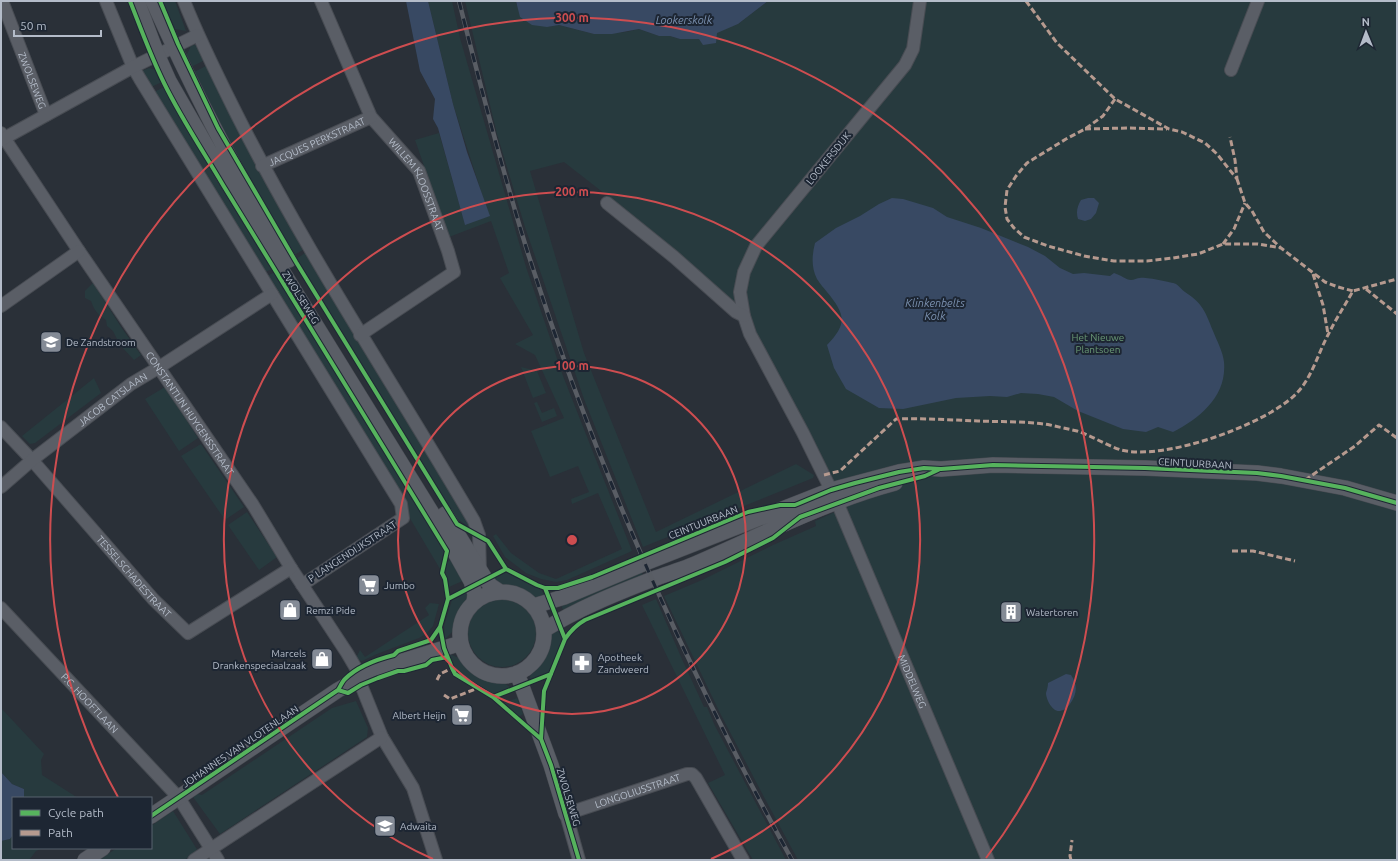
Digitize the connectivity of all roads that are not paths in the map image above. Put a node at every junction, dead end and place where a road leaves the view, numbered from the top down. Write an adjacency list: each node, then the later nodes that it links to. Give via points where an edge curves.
1 (2, 1): 14 (street, ZWOLSEWEG)
2 (106, 1): 12 (street)
3 (137, 1): 11 (street, ZWOLSEWEG)
4 (153, 1): 10 (street, ZWOLSEWEG)
5 (184, 1): 9 (street)
6 (321, 1): 15 (street, WILLEM KLOOSSTRAAT)
7 (920, 1): 22 (street, LOOKERSDIJK, via 913,49 905,65 754,251 741,282)
8 (1258, 1): 13 (street)
9 (198, 35): 10 (street); 17 (street)
10 (173, 46): 11 (street); 31 (street, ZWOLSEWEG, via 235,170)
11 (157, 54): 12 (street); 34 (street, ZWOLSEWEG, via 169,81 223,175 443,531 471,581 475,594)
12 (133, 67): 14 (street); 20 (street)
13 (1231, 70)
14 (46, 115): 16 (street)
15 (371, 117): 17 (street, JACQUES PERKSTRAAT); 23 (street, WILLEM KLOOSSTRAAT, via 419,171 454,272)
16 (2, 137): 19 (street, CONSTANTIJN HUYGENSSTRAAT)
17 (262, 166): 23 (street)
18 (607, 203): 22 (street, via 736,312)
19 (79, 251): 21 (street); 24 (street, CONSTANTIJN HUYGENSSTRAAT)
20 (272, 294): 24 (street, JACOB CATSLAAN); 32 (street, P LANGENDIJKSTRAAT, via 402,504 403,518)
21 (1, 306)
22 (744, 316): 28 (street, LOOKERSDIJK, via 750,334)
23 (360, 335): 31 (street, via 474,521 479,535)
24 (158, 368): 26 (street, JACOB CATSLAAN, via 131,384); 30 (street, CONSTANTIJN HUYGENSSTRAAT, via 253,505)
25 (1, 427): 26 (street, TESSELSCHADESTRAAT)
26 (32, 460): 27 (street, JACOB CATSLAAN); 30 (street, TESSELSCHADESTRAAT, via 153,599 188,633)
27 (1, 487)
28 (834, 496): 29 (street, CEINTUURBAAN, via 899,472 924,468 993,465 1146,468 1281,476 1345,488); 35 (street, CEINTUURBAAN, via 645,562 564,597); 37 (street, CEINTUURBAAN, via 800,517 689,566 612,596); 53 (street, MIDDELWEG)
29 (1397, 504)
30 (291, 568): 32 (street, CONSTANTIJN HUYGENSSTRAAT)
31 (480, 571): 33 (street, ZWOLSEWEG, via 491,586)
32 (302, 585): 40 (street, CONSTANTIJN HUYGENSSTRAAT, via 347,653)
33 (500, 592): 34 (street, via 486,595); 35 (street, via 519,595)
34 (474, 602): 38 (street, via 462,621)
35 (534, 606): 37 (street)
36 (1, 608): 42 (street, P.C. HOOFTLAAN)
37 (544, 630): 39 (street, via 540,653 530,665)
38 (461, 643): 39 (street, via 471,662 482,671 503,676); 40 (street, JOHANNES VAN VLOTENLAAN)
39 (517, 673): 43 (street, ZWOLSEWEG)
40 (359, 678): 41 (street, CONSTANTIJN HUYGENSSTRAAT); 42 (street, JOHANNES VAN VLOTENLAAN)
41 (382, 737): 46 (street); 50 (street, CONSTANTIJN HUYGENSSTRAAT, via 413,788)
42 (179, 798): 44 (street, JOHANNES VAN VLOTENLAAN); 46 (street, P.C. HOOFTLAAN)
43 (566, 814): 51 (street, ZWOLSEWEG); 52 (street, LONGOLIUSSTRAAT, via 692,774)
44 (152, 815)
45 (102, 849): 47 (street)
46 (211, 849): 48 (street); 49 (street, P.C. HOOFTLAAN)
47 (85, 860)
48 (194, 860)
49 (218, 860)
50 (436, 860)
51 (579, 860)
52 (743, 860)
53 (988, 860)

